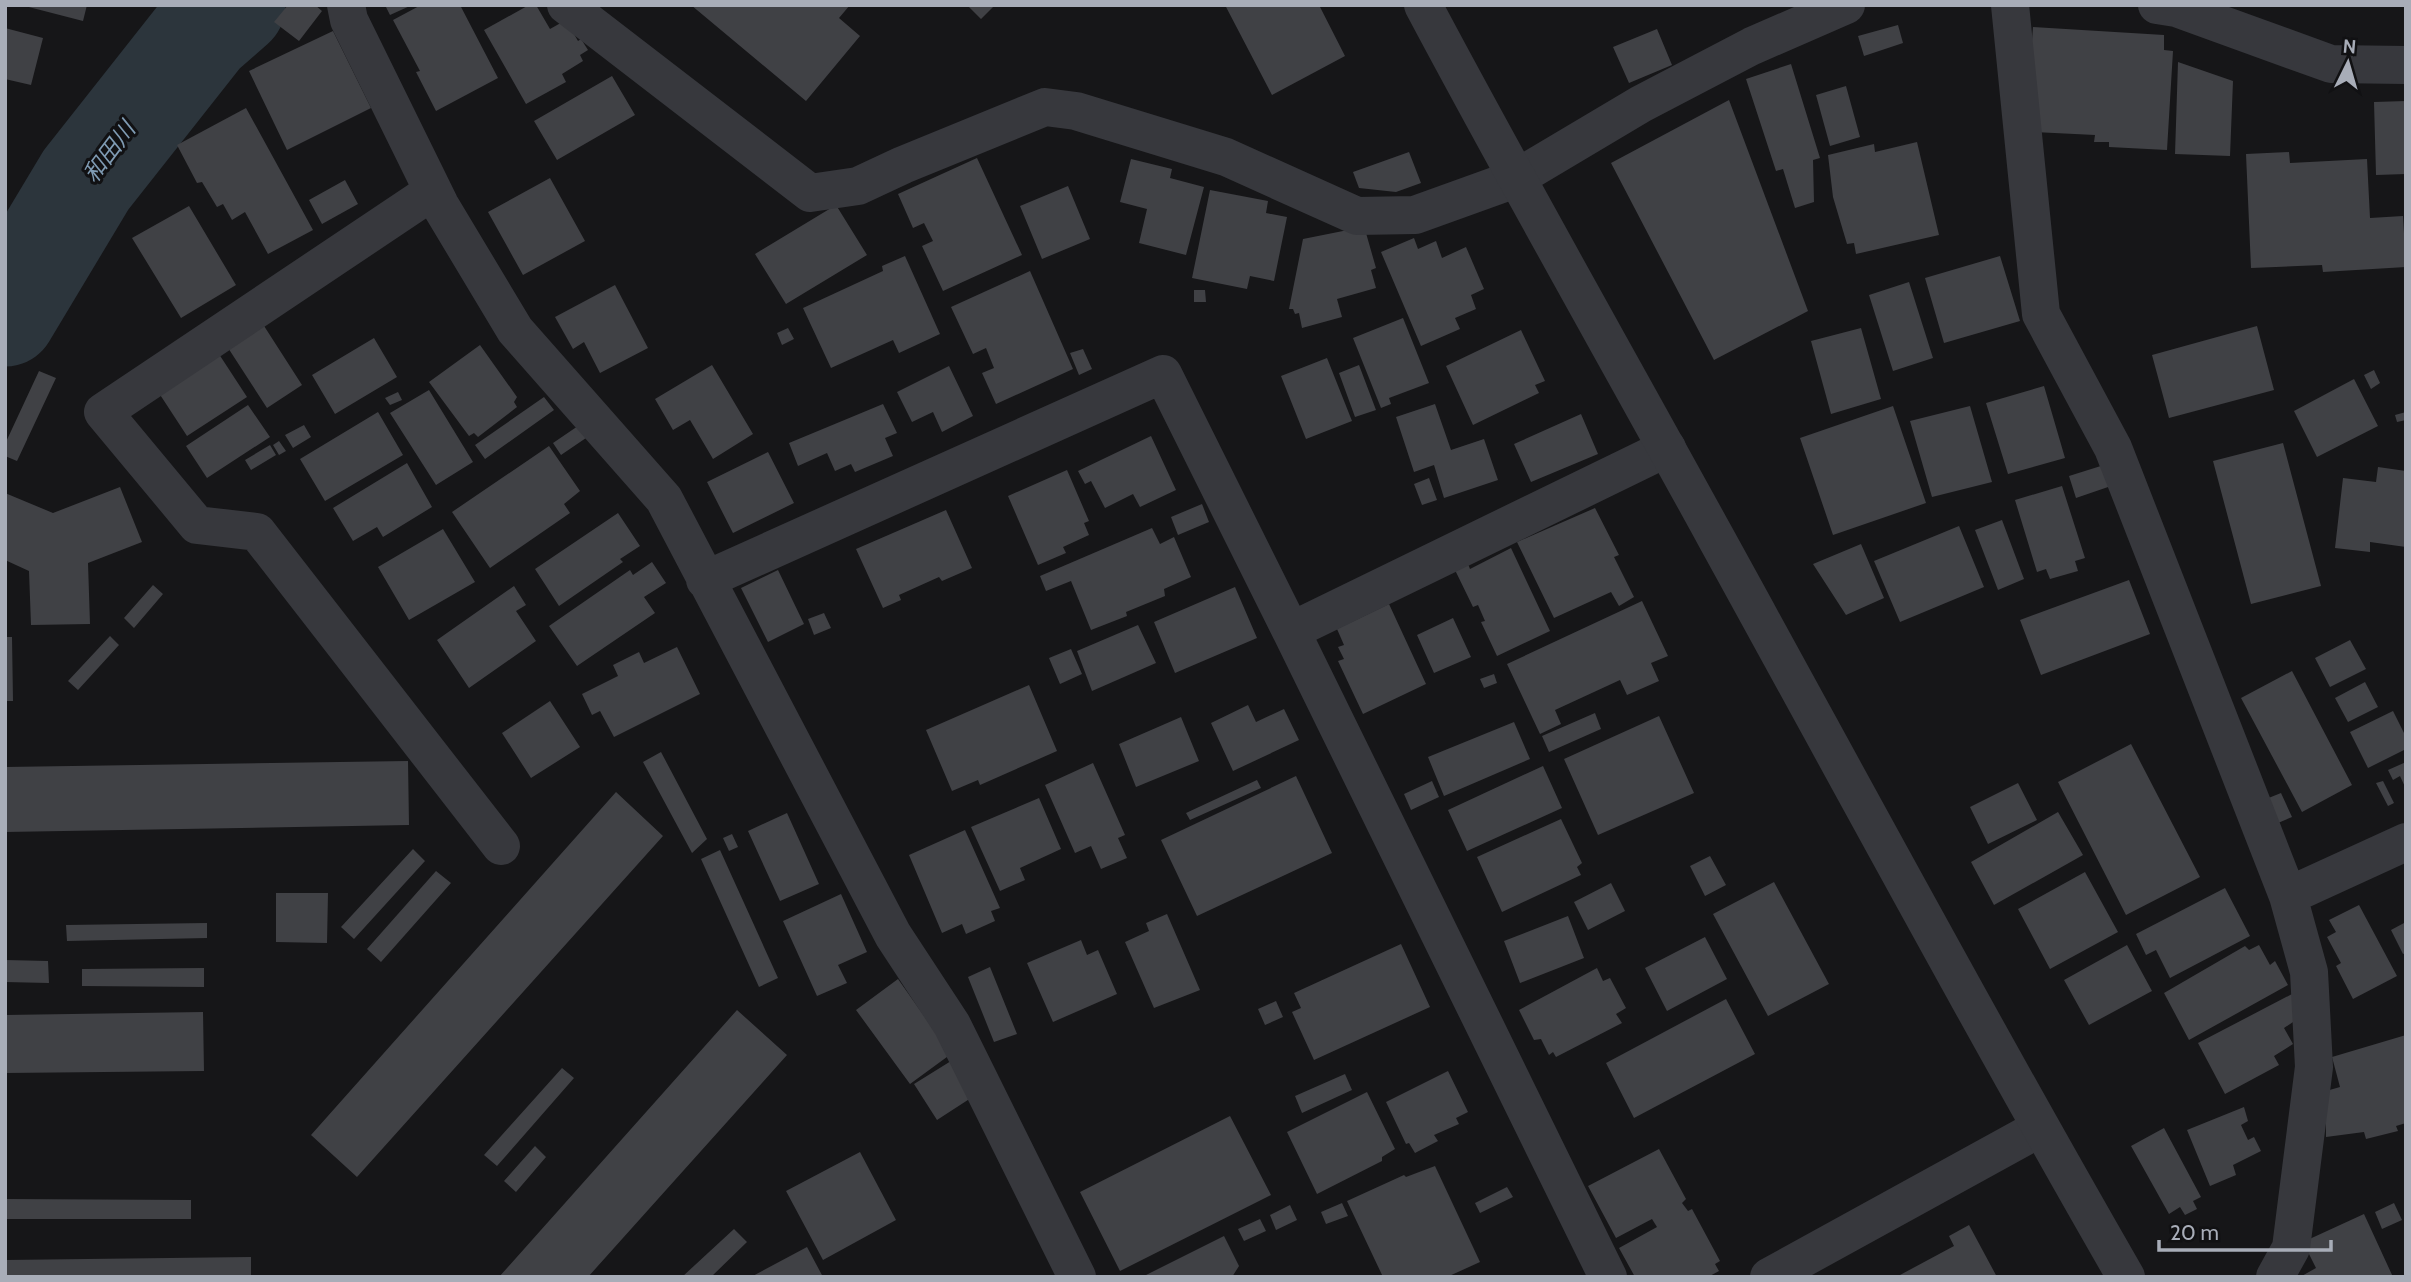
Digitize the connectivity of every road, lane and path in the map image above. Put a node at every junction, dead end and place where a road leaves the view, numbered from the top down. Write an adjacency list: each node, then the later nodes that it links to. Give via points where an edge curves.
1 (346, 5): 9 (street, via 349,20)
2 (566, 5): 8 (street, via 810,193 858,186 1045,107 1076,111 1227,156 1357,216 1415,215)
3 (1423, 5): 8 (street)
4 (1846, 5): 8 (street, via 1752,46 1641,104)
5 (2010, 5): 15 (street, via 2041,314 2113,448)
6 (2157, 5): 7 (street, via 2330,64)
7 (2406, 65)
8 (1516, 179): 10 (street)
9 (433, 191): 11 (street, via 516,330 664,499); 14 (street, via 103,412 197,525 257,533)
10 (1667, 448): 12 (street); 16 (street)
11 (705, 580): 12 (street, via 1163,374); 17 (street, via 893,935 952,1025)
12 (1291, 631): 18 (street)
13 (2406, 842): 15 (street)
14 (501, 846)
15 (2288, 897): 21 (street, via 2309,972 2314,1067 2291,1248)
16 (2040, 1128): 19 (street); 20 (street)
17 (1077, 1277)
18 (1608, 1277)
19 (1769, 1277)
20 (2126, 1277)
21 (2275, 1277)

